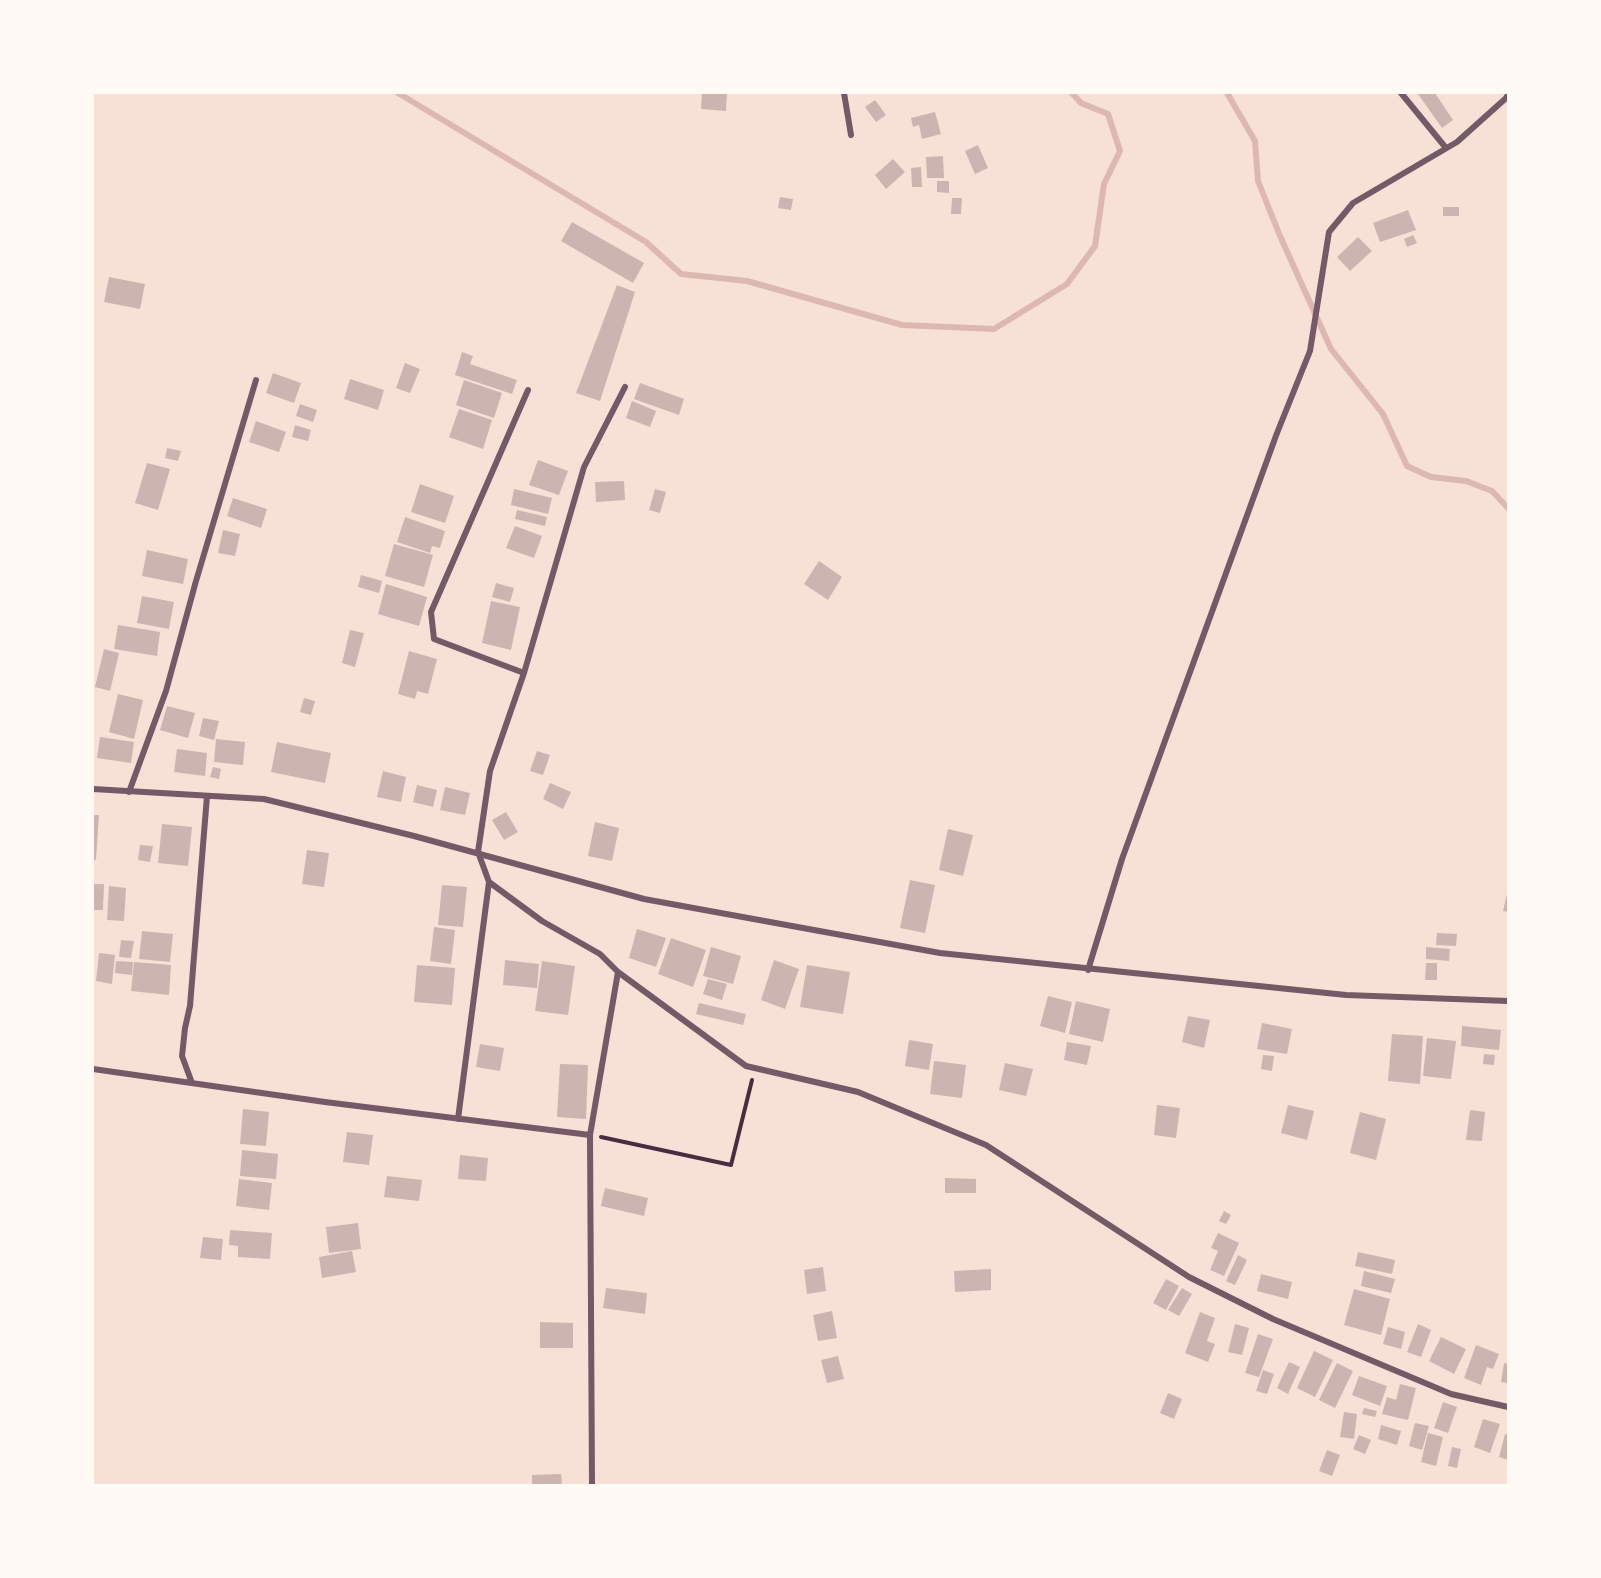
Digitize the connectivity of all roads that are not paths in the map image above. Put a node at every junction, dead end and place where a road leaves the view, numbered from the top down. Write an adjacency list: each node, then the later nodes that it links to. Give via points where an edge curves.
1 (844, 93): 4 (street)
2 (1401, 93): 5 (street)
3 (1508, 94): 5 (street)
4 (851, 135)
5 (1446, 148): 15 (street, via 1353,204 1329,232 1310,351 1122,859)
6 (256, 380): 11 (street, via 166,691)
7 (625, 387): 9 (street, via 584,467)
8 (528, 390): 9 (street, via 430,612 434,639)
9 (524, 673): 13 (street, via 490,771)
10 (93, 789): 11 (street)
11 (129, 792): 12 (street)
12 (207, 796): 13 (street, via 264,799); 19 (street, via 190,1006 182,1056)
13 (478, 852): 14 (street); 15 (street, via 644,898 940,953)
14 (489, 882): 16 (street, via 542,921 600,954); 20 (street)
15 (1088, 970): 17 (street, via 1346,995)
16 (618, 972): 21 (street); 22 (street, via 746,1065 858,1092 986,1145 1189,1277 1374,1363 1451,1394)
17 (1508, 1001)
18 (93, 1069): 19 (street)
19 (192, 1083): 20 (street)
20 (458, 1119): 21 (street)
21 (590, 1135): 23 (street)
22 (1508, 1407)
23 (592, 1485)

